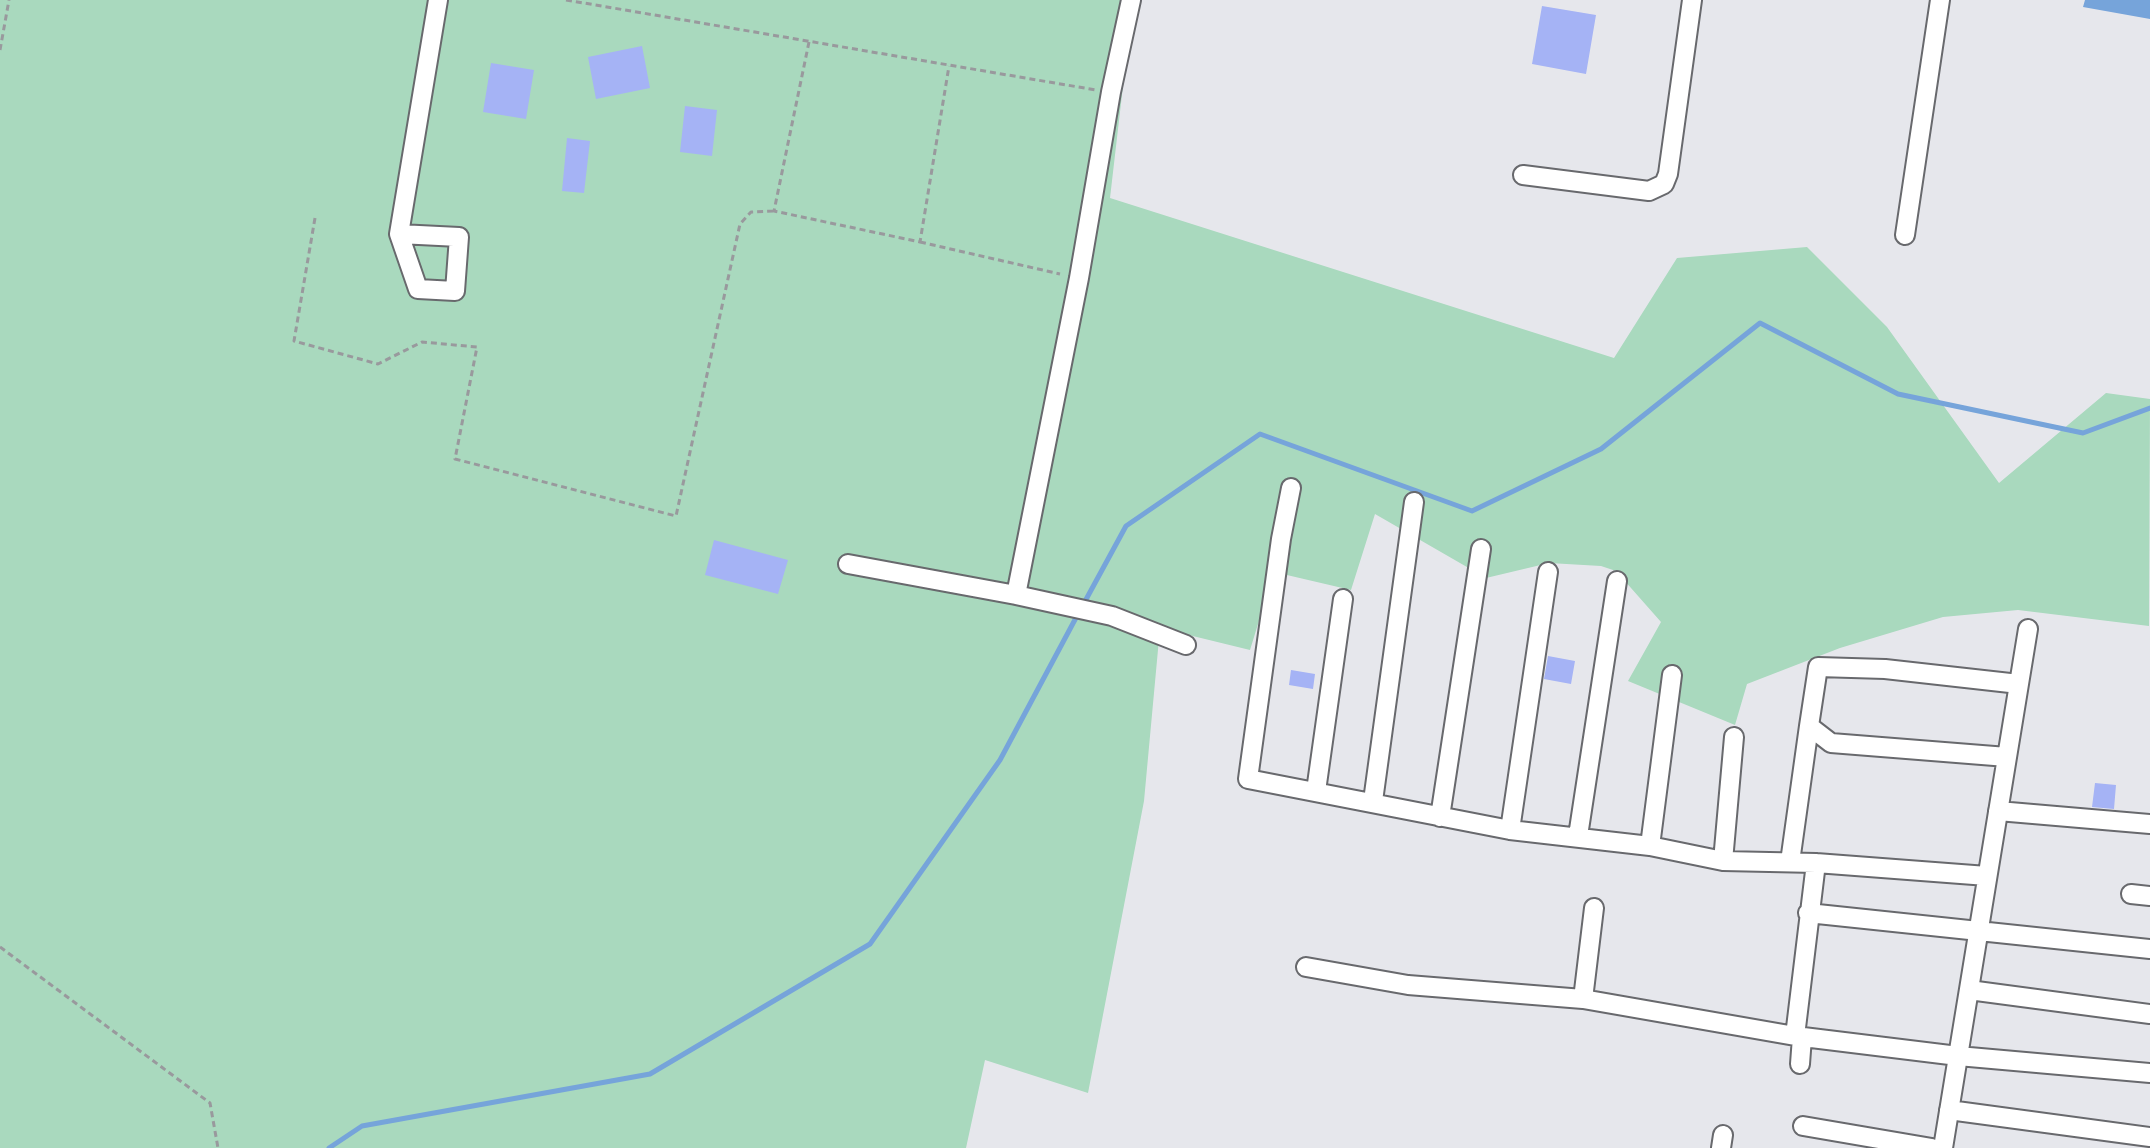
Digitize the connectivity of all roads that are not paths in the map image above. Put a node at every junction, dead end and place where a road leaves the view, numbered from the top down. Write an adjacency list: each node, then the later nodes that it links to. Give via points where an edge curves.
1 (438, 0): 6 (street)
2 (1131, 0): 14 (street)
3 (1692, 0): 5 (street, via 1664,184 1649,191)
4 (1940, 0): 7 (street)
5 (1523, 175)
6 (399, 234)
7 (1905, 235)
8 (1291, 488): 23 (street, via 1248,779)
9 (1414, 502): 24 (street)
10 (1481, 549): 26 (street)
11 (848, 564): 14 (street)
12 (1548, 572): 28 (street)
13 (1617, 581): 29 (street)
14 (1016, 595): 17 (street, via 1112,616)
15 (1343, 599): 23 (street)
16 (2028, 629): 19 (street)
17 (1186, 645)
18 (1672, 675): 30 (street)
19 (2019, 684): 20 (street, via 1818,667); 22 (street)
20 (1809, 726): 22 (street, via 1831,743); 32 (street)
21 (1734, 737): 31 (street)
22 (2007, 757): 25 (street)
23 (1316, 791): 24 (street)
24 (1373, 801): 26 (street)
25 (1998, 811): 27 (street); 34 (street)
26 (1440, 817): 28 (street)
27 (2150, 824)
28 (1510, 830): 29 (street)
29 (1578, 836): 30 (street)
30 (1650, 846): 31 (street)
31 (1723, 861): 32 (street)
32 (1790, 862): 33 (street)
33 (1816, 863): 34 (street); 36 (street)
34 (1987, 876): 37 (street)
35 (1594, 908): 41 (street)
36 (1808, 913): 37 (street); 43 (street)
37 (1979, 931): 38 (street); 40 (street)
38 (2150, 949)
39 (1306, 967): 41 (street, via 1408,985)
40 (1969, 990): 42 (street); 44 (street)
41 (1583, 999): 43 (street)
42 (2150, 1014)
43 (1799, 1037): 44 (street); 45 (street)
44 (1958, 1056): 46 (street); 47 (street)
45 (1800, 1064)
46 (2150, 1073)
47 (1949, 1110): 49 (street); 51 (street)
48 (1803, 1126): 50 (street)
49 (2150, 1137)
50 (1932, 1148)
51 (1943, 1148)

